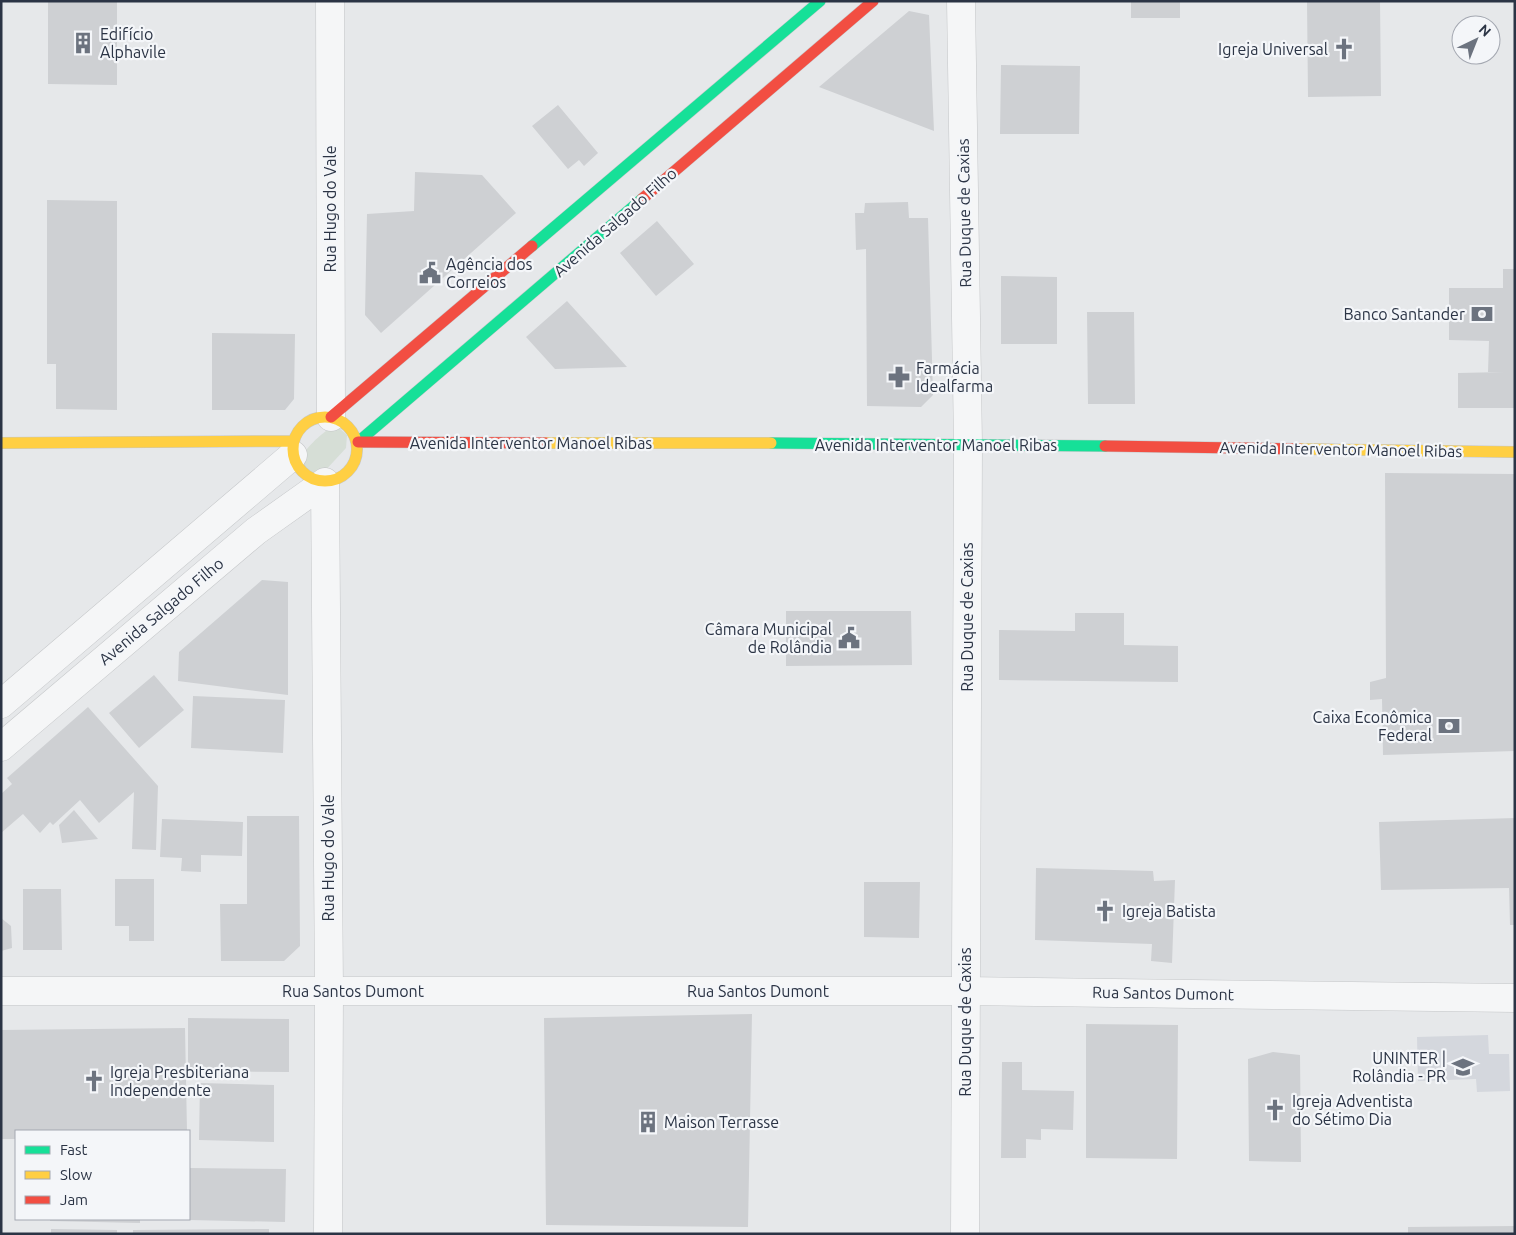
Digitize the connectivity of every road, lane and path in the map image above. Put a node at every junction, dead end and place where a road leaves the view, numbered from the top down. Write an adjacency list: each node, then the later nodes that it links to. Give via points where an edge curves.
1 (330, 1): 5 (street, Rua Hugo do Vale)
2 (820, 1): 5 (street)
3 (873, 1): 6 (street, Avenida Salgado Filho)
4 (961, 1): 8 (street, Rua Duque de Caxias)
5 (331, 417): 6 (street, via 352,430); 9 (street, via 308,421 296,433)
6 (358, 442): 8 (street, Avenida Interventor Manoel Ribas); 11 (street, via 354,465 342,477)
7 (1, 443): 9 (street)
8 (968, 444): 10 (street, Avenida Interventor Manoel Ribas); 18 (street, Rua Duque de Caxias)
9 (293, 448): 11 (street, via 296,464 308,477); 12 (street, Avenida Salgado Filho)
10 (1515, 452)
11 (325, 482): 13 (street, Avenida Salgado Filho, via 256,531); 17 (street, Rua Hugo do Vale)
12 (36, 674): 13 (street); 14 (street, Avenida Salgado Filho)
13 (57, 699): 15 (street, Avenida Salgado Filho)
14 (1, 704)
15 (1, 747)
16 (1, 991): 17 (street, Rua Santos Dumont)
17 (329, 991): 18 (street, Rua Santos Dumont); 20 (street, Rua Hugo do Vale)
18 (965, 991): 19 (street, Rua Santos Dumont); 21 (street, Rua Duque de Caxias)
19 (1515, 998)
20 (328, 1234)
21 (965, 1234)

